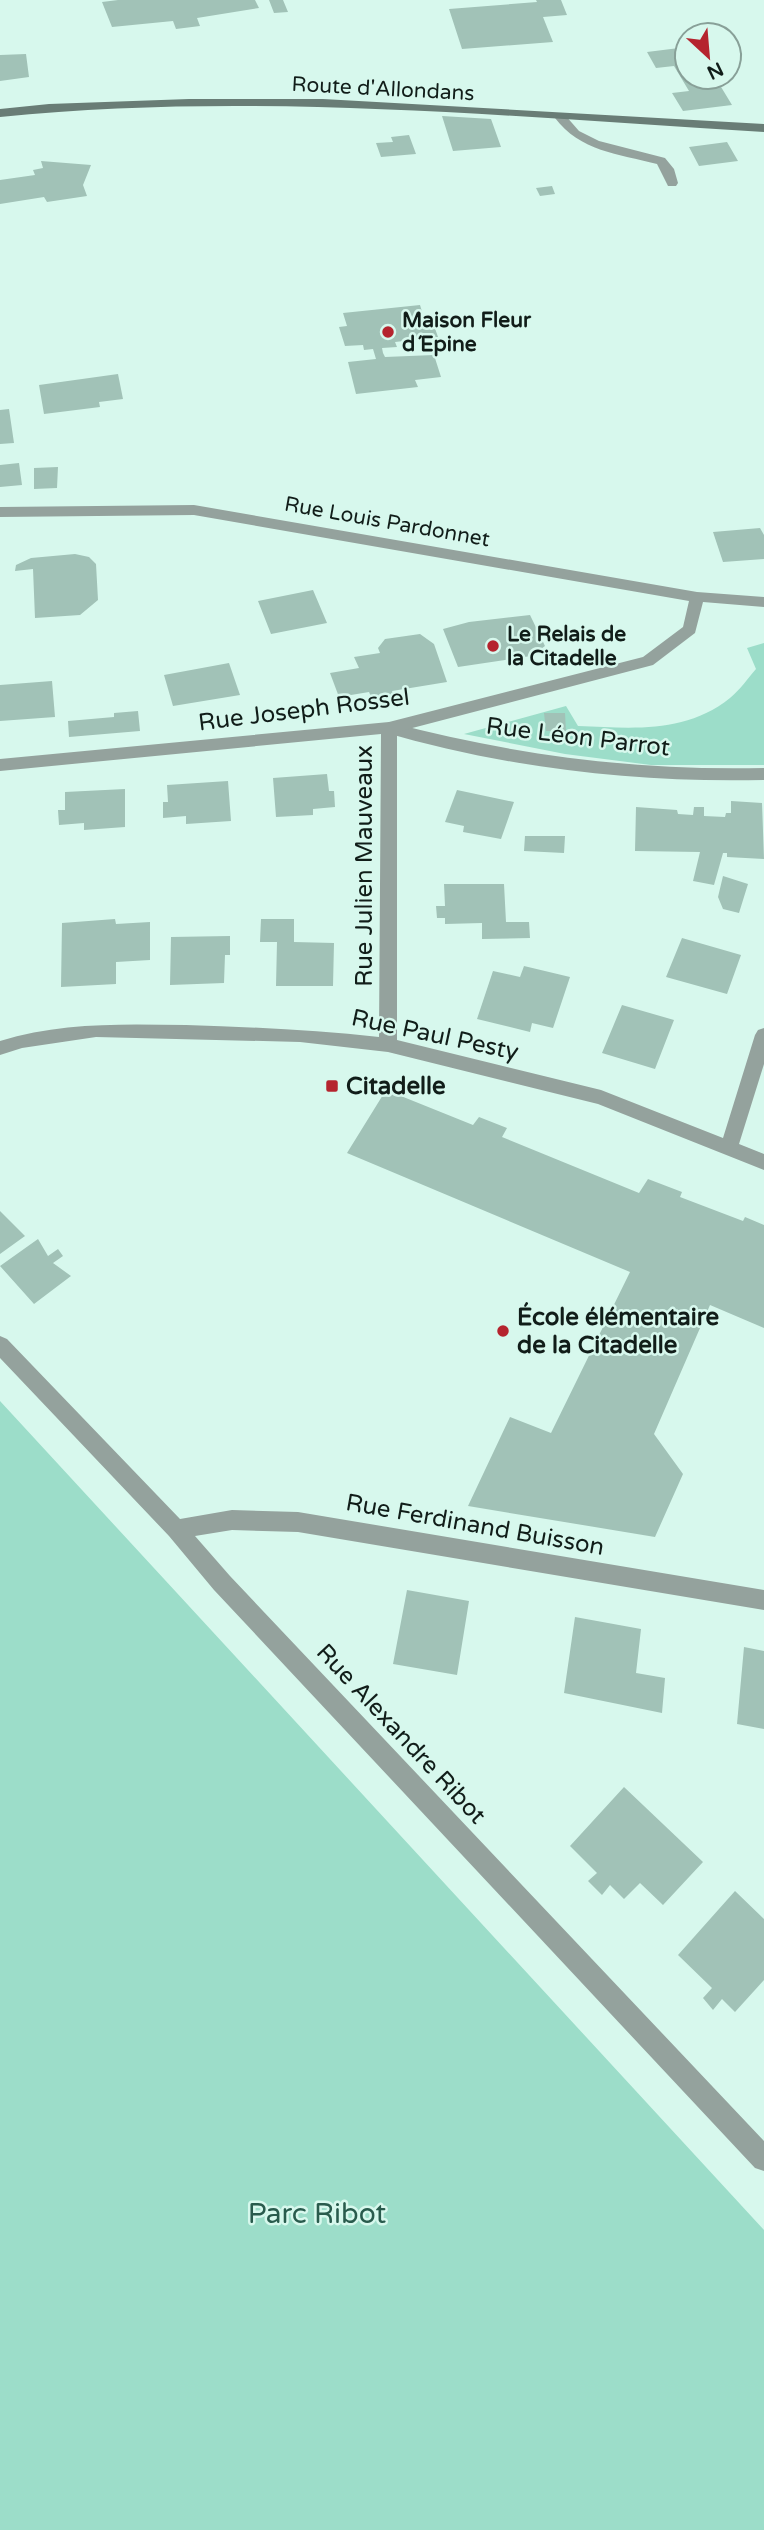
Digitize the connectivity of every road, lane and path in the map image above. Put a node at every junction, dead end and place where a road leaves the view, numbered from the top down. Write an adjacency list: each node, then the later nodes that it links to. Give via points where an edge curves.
1 (0, 113): 2 (main road, Route d'Allondans, via 189,103 323,103)
2 (561, 118): 3 (main road, Route d'Allondans); 4 (street, via 575,134 595,144 661,161)
3 (764, 128)
4 (672, 183)
5 (0, 512): 6 (street, Rue Louis Pardonnet, via 194,510)
6 (697, 597): 7 (street, Rue Louis Pardonnet); 8 (street, Rue Joseph Rossel, via 691,629 648,661)
7 (764, 602)
8 (389, 728): 9 (street, Rue Joseph Rossel); 10 (street, Rue Léon Parrot, via 461,748 609,770); 12 (street, Rue Julien Mauveaux)
9 (0, 765)
10 (764, 774)
11 (764, 1034): 14 (street)
12 (388, 1045): 13 (street, Rue Paul Pesty, via 300,1035 96,1030); 14 (street, Rue Paul Pesty, via 601,1097)
13 (0, 1048)
14 (729, 1147): 15 (street, Rue Paul Pesty)
15 (764, 1162)
16 (0, 1345): 17 (street, Rue Alexandre Ribot)
17 (176, 1529): 18 (street, Rue Ferdinand Buisson, via 232,1520 298,1522); 19 (street, Rue Alexandre Ribot)
18 (764, 1600)
19 (764, 2159)

